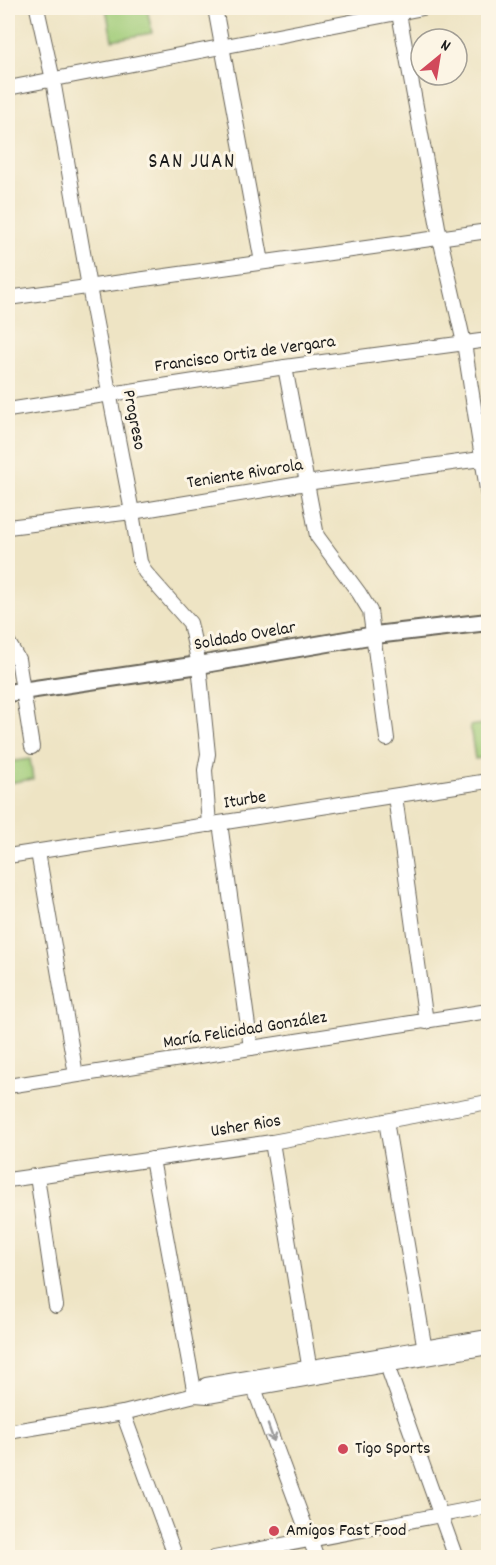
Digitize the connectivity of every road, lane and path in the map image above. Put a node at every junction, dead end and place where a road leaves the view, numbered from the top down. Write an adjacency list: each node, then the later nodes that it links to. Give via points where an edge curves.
1 (37, 8): 6 (street, Progreso)
2 (215, 8): 5 (street)
3 (423, 8): 4 (street)
4 (399, 10): 5 (street); 9 (street)
5 (221, 47): 6 (street); 10 (street)
6 (53, 80): 7 (street); 11 (street, Progreso)
7 (8, 88)
8 (489, 231): 9 (street)
9 (440, 238): 10 (street); 14 (street)
10 (262, 262): 11 (street)
11 (89, 287): 12 (street); 16 (street, Progreso)
12 (8, 298)
13 (489, 339): 14 (street, Francisco Ortiz de Vergara)
14 (464, 343): 15 (street, Francisco Ortiz de Vergara); 18 (street)
15 (285, 367): 16 (street, Francisco Ortiz de Vergara); 19 (street)
16 (109, 393): 17 (street, Francisco Ortiz de Vergara); 21 (street, Progreso)
17 (8, 410)
18 (485, 459): 19 (street, Teniente Rivarola); 20 (street)
19 (306, 483): 21 (street, Teniente Rivarola); 24 (street, via 317,536 370,611)
20 (489, 496)
21 (132, 512): 22 (street, Teniente Rivarola); 26 (street, Progreso, via 140,562 190,623)
22 (8, 527)
23 (489, 622): 24 (main road, Soldado Ovelar)
24 (375, 635): 26 (main road, Soldado Ovelar); 28 (street)
25 (8, 642): 27 (street, via 18,659)
26 (199, 665): 27 (main road, Soldado Ovelar); 32 (street, Progreso, via 208,754 205,770)
27 (15, 692): 29 (street)
28 (387, 739)
29 (32, 747)
30 (489, 781): 31 (street, Iturbe)
31 (395, 796): 32 (street, Iturbe); 36 (street)
32 (214, 824): 33 (street, Iturbe); 37 (street, Progreso)
33 (38, 852): 34 (street, Iturbe); 38 (street)
34 (8, 856)
35 (489, 1011): 36 (street, María Felicidad González)
36 (426, 1022): 37 (street, María Felicidad González)
37 (251, 1048): 38 (street, María Felicidad González)
38 (76, 1075): 39 (street, María Felicidad González)
39 (8, 1086)
40 (489, 1102): 41 (street, Usher Rios)
41 (386, 1121): 42 (street, Usher Rios); 49 (street)
42 (272, 1142): 43 (street, Usher Rios); 51 (street)
43 (152, 1159): 44 (street, Usher Rios); 53 (street)
44 (37, 1176): 45 (street, Usher Rios); 46 (street)
45 (8, 1180)
46 (56, 1305)
47 (489, 1337): 49 (street)
48 (489, 1347): 49 (street)
49 (425, 1353): 50 (street)
50 (385, 1360): 51 (street); 57 (street)
51 (311, 1373): 52 (street)
52 (252, 1383): 53 (street, via 206,1385); 58 (street, one-way to 58)
53 (197, 1395): 54 (street)
54 (123, 1413): 55 (street); 59 (street)
55 (8, 1432)
56 (489, 1506): 57 (street)
57 (442, 1514): 58 (street); 62 (street)
58 (310, 1539): 60 (street); 61 (street)
59 (176, 1557)
60 (214, 1557)
61 (317, 1557)
62 (456, 1557)

